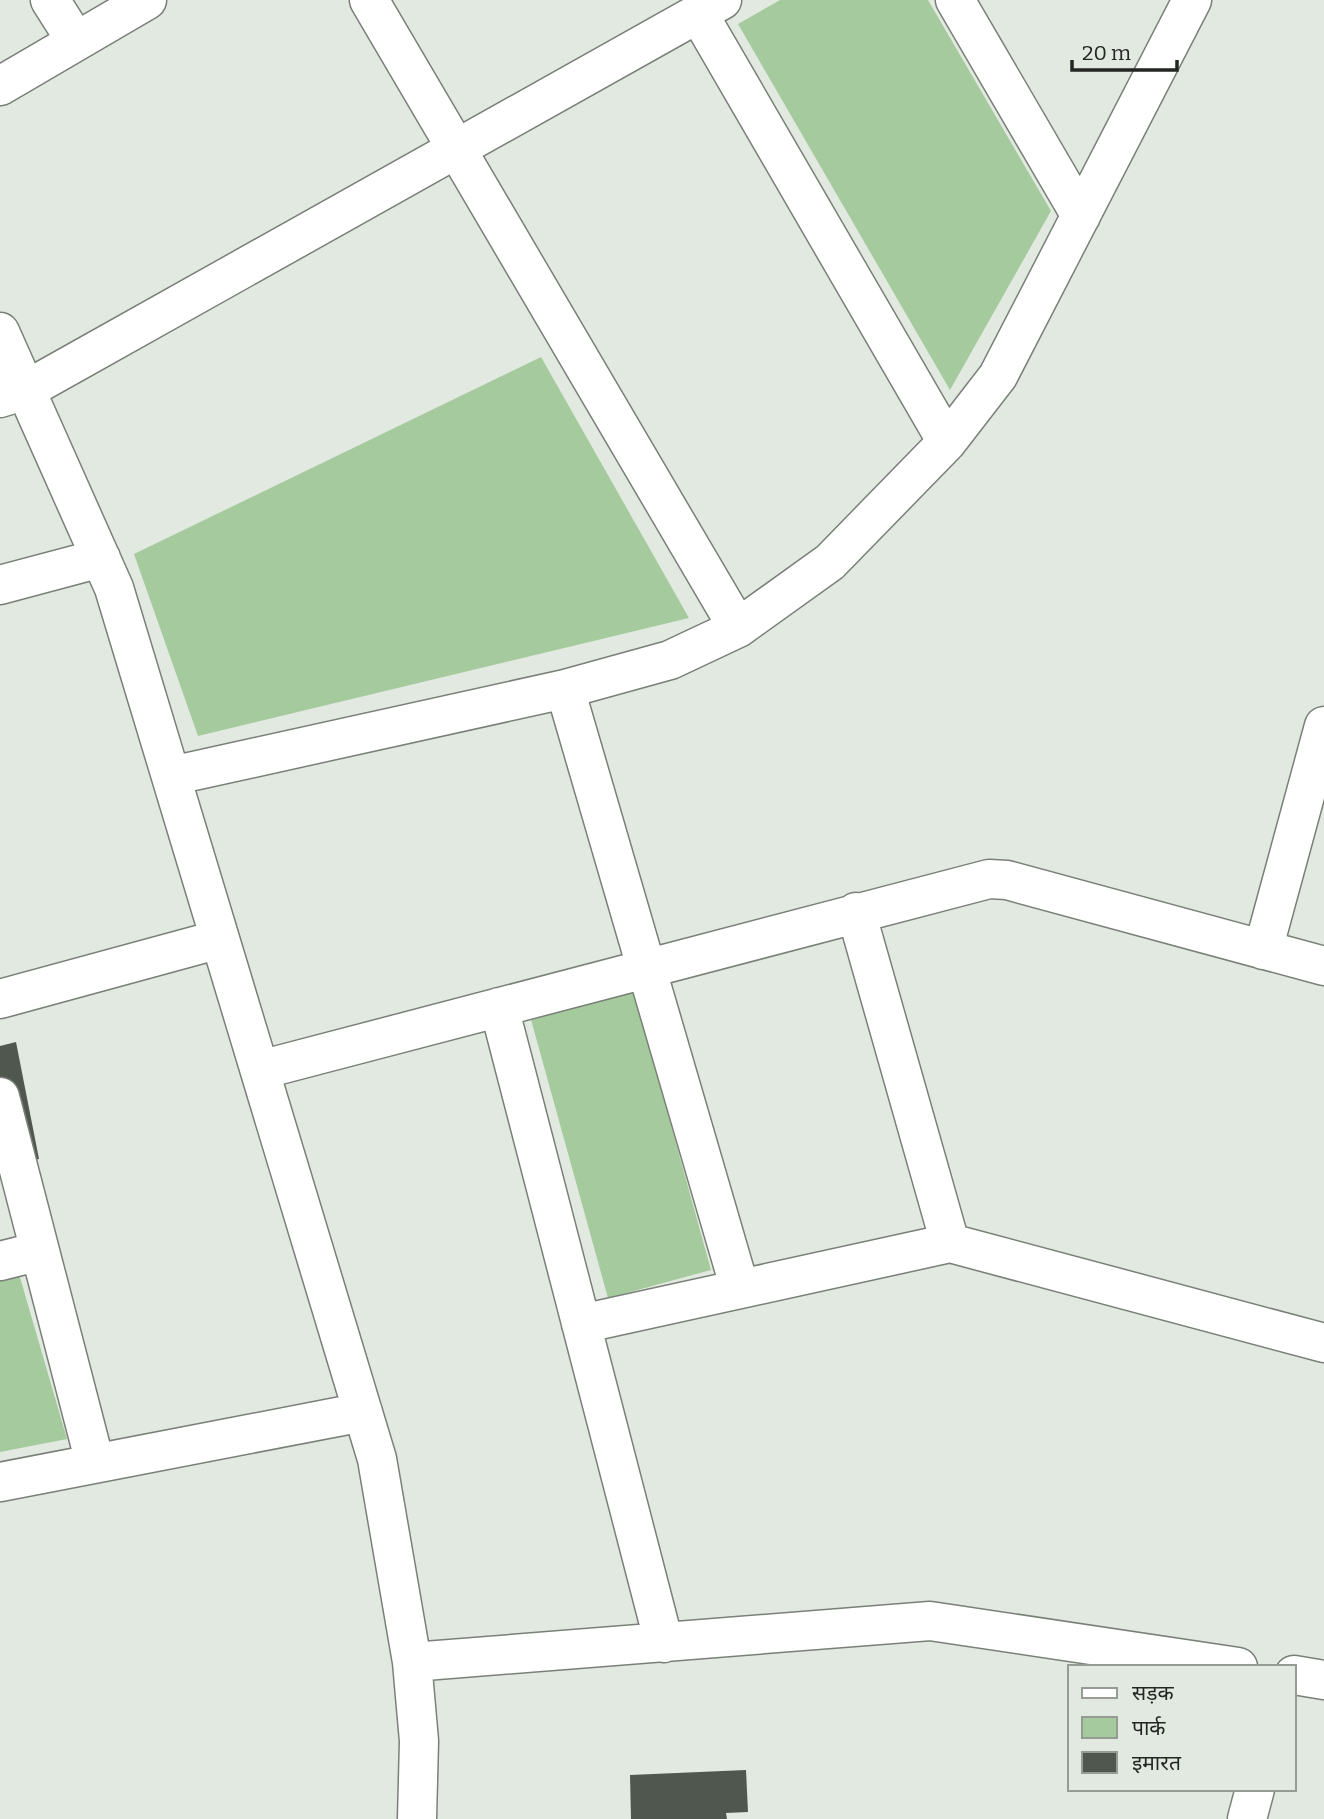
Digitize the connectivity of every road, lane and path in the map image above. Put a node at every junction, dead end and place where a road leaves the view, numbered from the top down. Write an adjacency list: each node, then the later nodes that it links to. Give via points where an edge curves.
1 (50, 0): 7 (street)
2 (147, 0): 7 (street)
3 (369, 0): 9 (street)
4 (955, 0): 10 (street)
5 (1192, 0): 10 (street)
6 (710, 7): 9 (street); 13 (street)
7 (76, 41): 8 (street)
8 (0, 86)
9 (457, 149): 12 (street); 16 (street)
10 (1081, 216): 13 (street, via 998,376)
11 (0, 332): 12 (street)
12 (13, 394): 14 (street)
13 (947, 442): 16 (street, via 830,562)
14 (101, 558): 15 (street); 19 (street, via 114,587)
15 (0, 585)
16 (738, 628): 17 (street, via 670,660)
17 (565, 689): 19 (street); 24 (street)
18 (1324, 726): 22 (street)
19 (171, 776): 21 (street)
20 (856, 912): 22 (street, via 973,881 1007,880); 24 (street); 29 (street)
21 (220, 939): 25 (street); 27 (street)
22 (1263, 950): 23 (street)
23 (1324, 966)
24 (644, 968): 26 (street); 32 (street)
25 (0, 999)
26 (499, 1007): 27 (street); 33 (street)
27 (260, 1070): 35 (street)
28 (0, 1097): 30 (street)
29 (950, 1243): 32 (street); 34 (street)
30 (40, 1251): 31 (street); 36 (street)
31 (0, 1261)
32 (740, 1289): 33 (street)
33 (581, 1324): 38 (street)
34 (1324, 1343)
35 (363, 1412): 36 (street); 39 (street, via 377,1458)
36 (95, 1463): 37 (street)
37 (0, 1482)
38 (664, 1643): 39 (street); 40 (street, via 930,1621)
39 (412, 1662): 44 (street, via 419,1741)
40 (1225, 1665)
41 (1296, 1675): 42 (street)
42 (1324, 1680)
43 (1254, 1791): 45 (street)
44 (417, 1819)
45 (1247, 1819)

